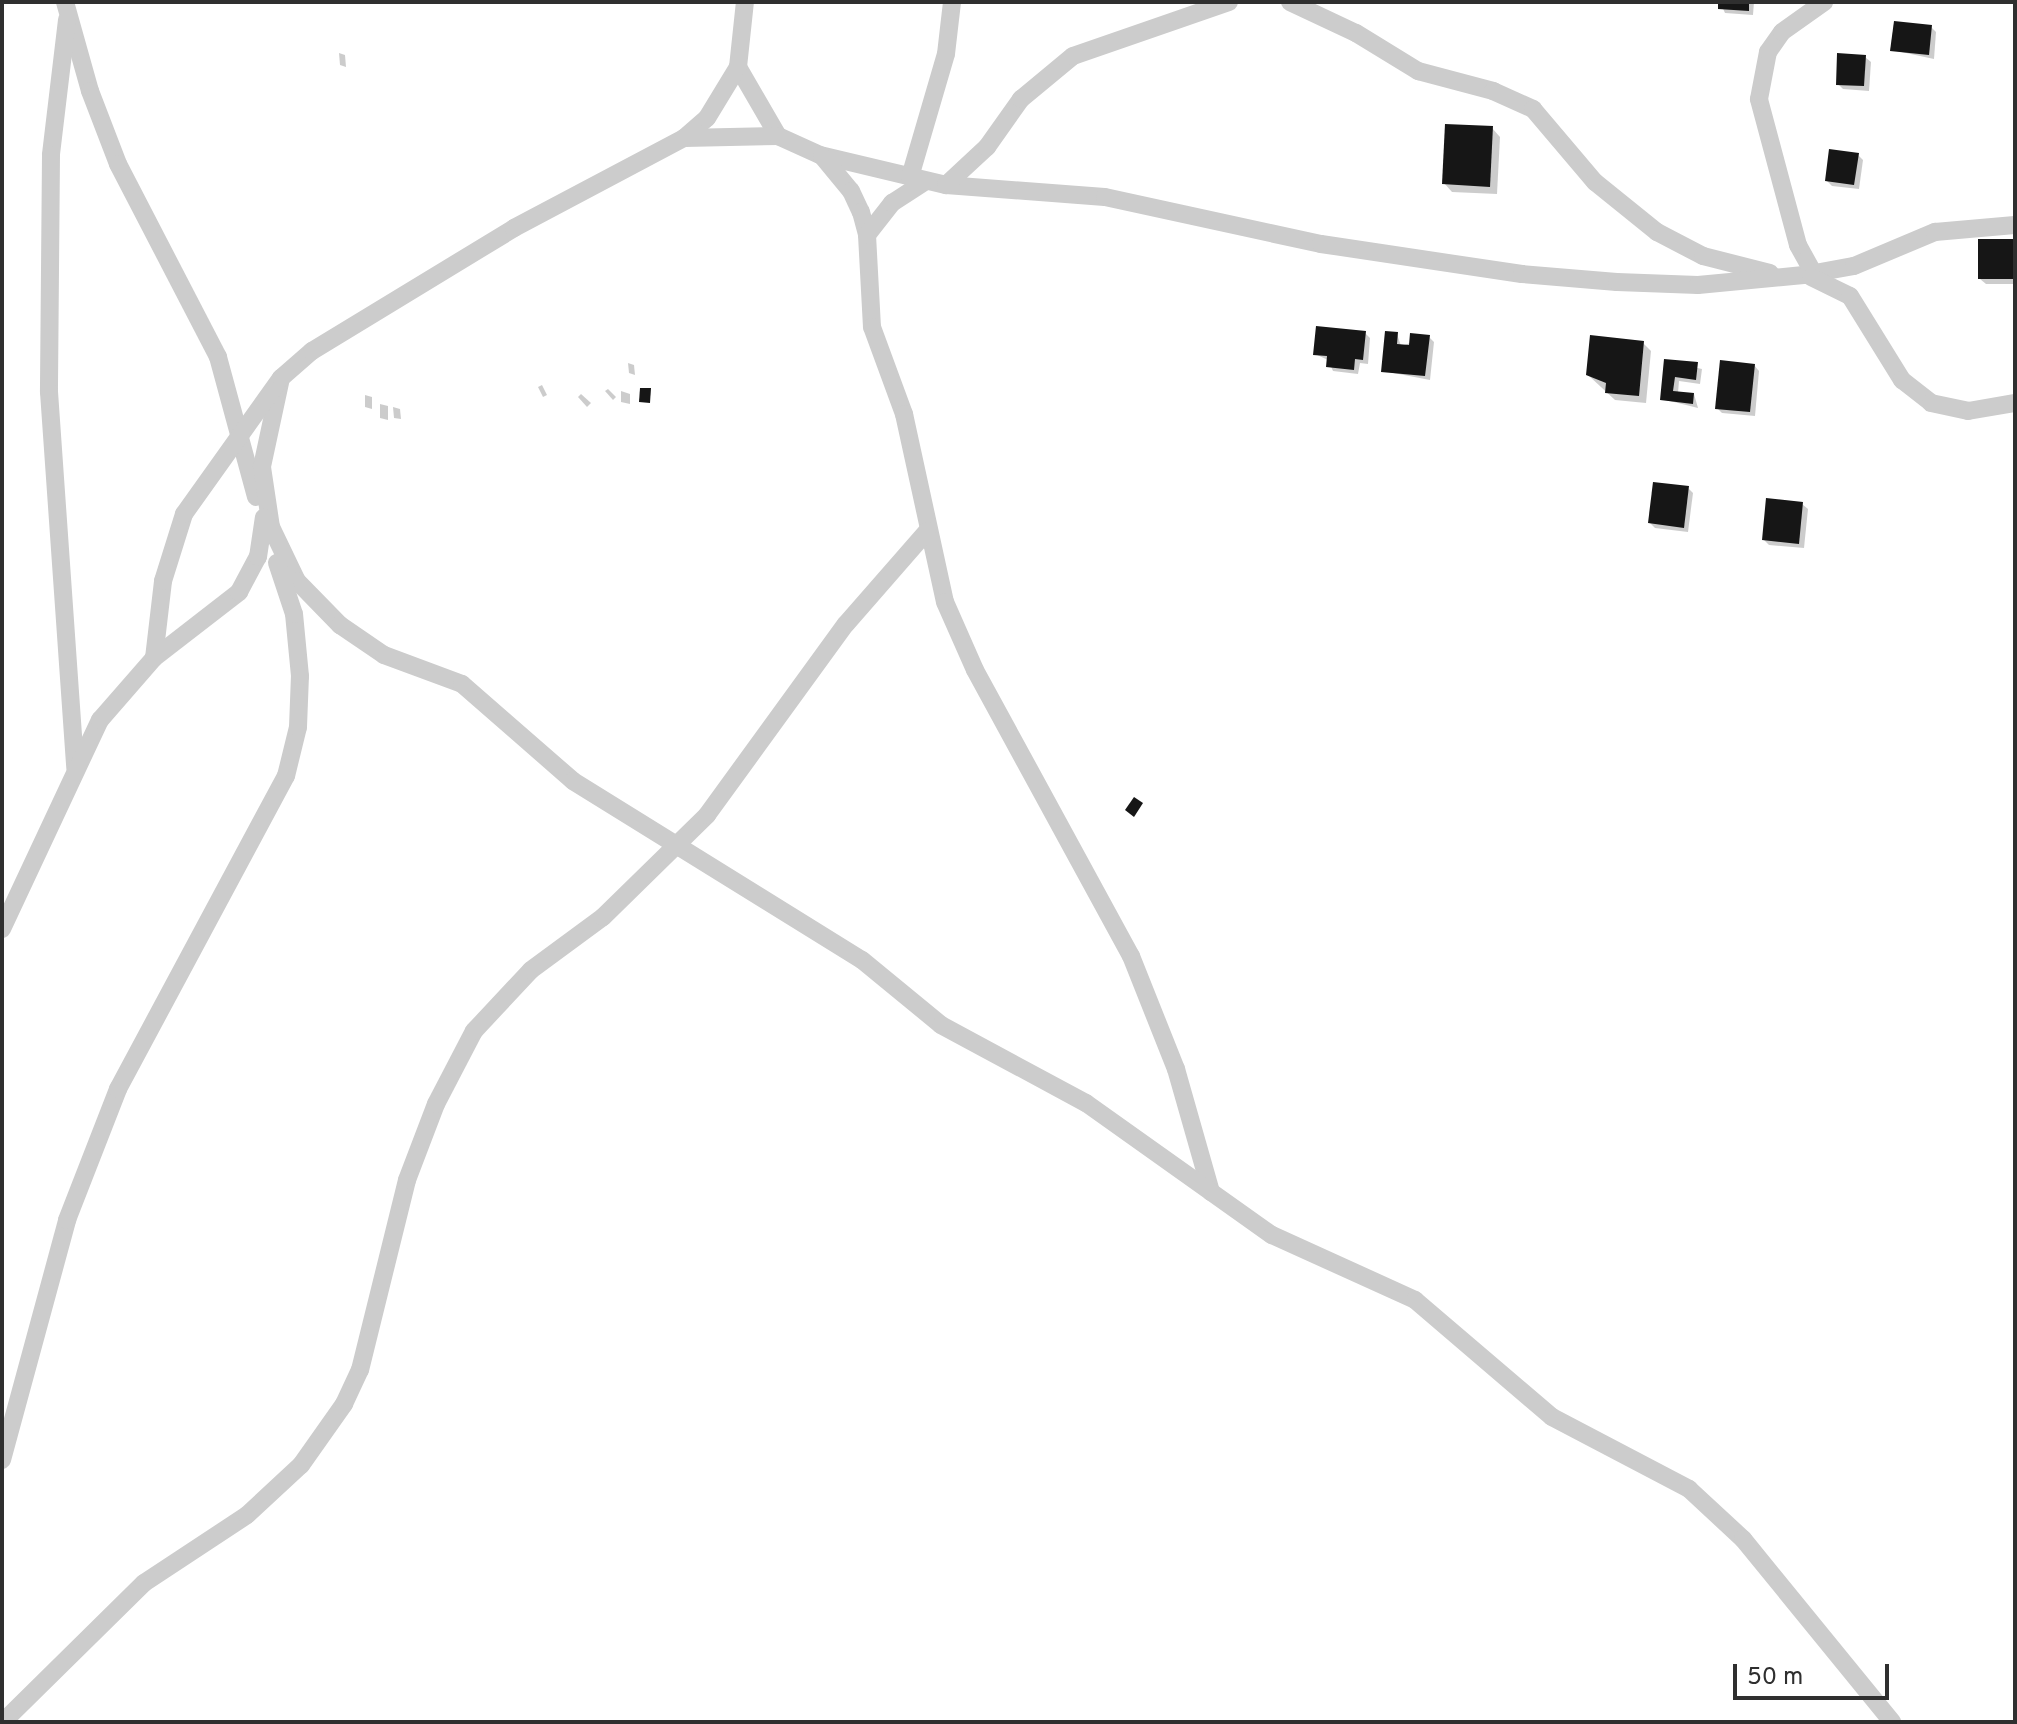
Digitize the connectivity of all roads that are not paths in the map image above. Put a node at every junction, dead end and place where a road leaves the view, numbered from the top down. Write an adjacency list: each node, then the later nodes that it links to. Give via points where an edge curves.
1 (745, 2): 7 (street)
2 (952, 2): 11 (street)
3 (1229, 2): 12 (street, via 1073,56 1029,91 981,154)
4 (1290, 2): 15 (street, via 1356,33 1418,71 1493,91 1533,109 1595,182 1680,245 1752,270)
5 (1824, 2): 15 (street, via 1782,32 1761,75 1759,99)
6 (68, 7): 18 (street, via 118,164 206,326); 23 (street, via 53,126 49,392)
7 (738, 67): 8 (street); 9 (street, via 716,106)
8 (778, 136): 9 (street); 10 (street)
9 (684, 138): 16 (street, via 514,228 312,351)
10 (820, 155): 11 (street); 14 (street, via 851,191)
11 (918, 179): 12 (street); 14 (street)
12 (946, 185): 15 (street, via 1119,199 1274,236 1522,274 1698,285)
13 (2015, 225): 15 (street, via 1935,232 1854,266)
14 (867, 235): 21 (street, via 872,327 904,414)
15 (1809, 274): 17 (street, via 1850,296 1902,380 1931,403 1968,411)
16 (281, 378): 18 (street); 19 (street, via 265,437)
17 (2015, 403)
18 (240, 435): 20 (street); 22 (street, via 202,483 175,536 163,581)
19 (264, 498): 20 (street); 24 (street, via 276,541 297,581 340,625 384,655 462,684 563,774)
20 (264, 525): 22 (street, via 258,557 239,592); 28 (street, via 298,645 301,702 294,752 265,822 147,1026 91,1154 67,1220)
21 (927, 531): 24 (street, via 846,624 738,777); 26 (street, via 959,637 1131,956 1176,1069)
22 (154, 658): 23 (street, via 100,720)
23 (75, 768): 25 (street)
24 (677, 848): 26 (street, via 862,960 978,1049 1086,1103); 29 (street, via 603,917 531,970 474,1031 436,1104 407,1180 360,1370 309,1455 247,1515 144,1583)
25 (2, 929)
26 (1211, 1192): 30 (street, via 1294,1248 1397,1289 1432,1312 1552,1417 1689,1489 1743,1539)
27 (2, 1409): 28 (street)
28 (3, 1456)
29 (3, 1722)
30 (1892, 1722)

